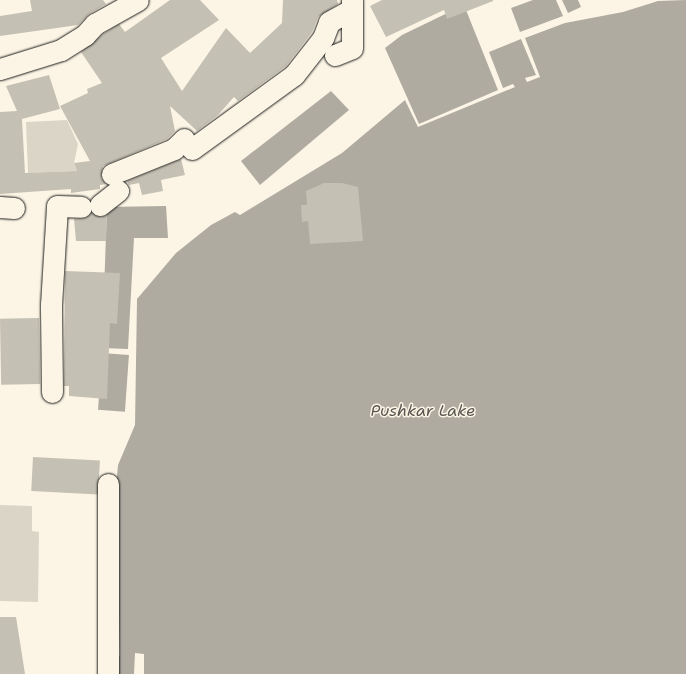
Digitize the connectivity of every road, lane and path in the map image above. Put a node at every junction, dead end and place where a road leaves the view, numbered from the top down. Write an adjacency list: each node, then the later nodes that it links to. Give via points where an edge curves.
1 (138, 0): 4 (street, via 95,24 85,35 61,50)
2 (351, 5): 3 (street, via 352,48); 5 (street, via 329,22 323,38 294,75 188,144 174,149 115,182 90,206 57,206 51,305)
3 (335, 54)
4 (0, 69)
5 (52, 392)
6 (108, 484): 7 (street)
7 (108, 674)

